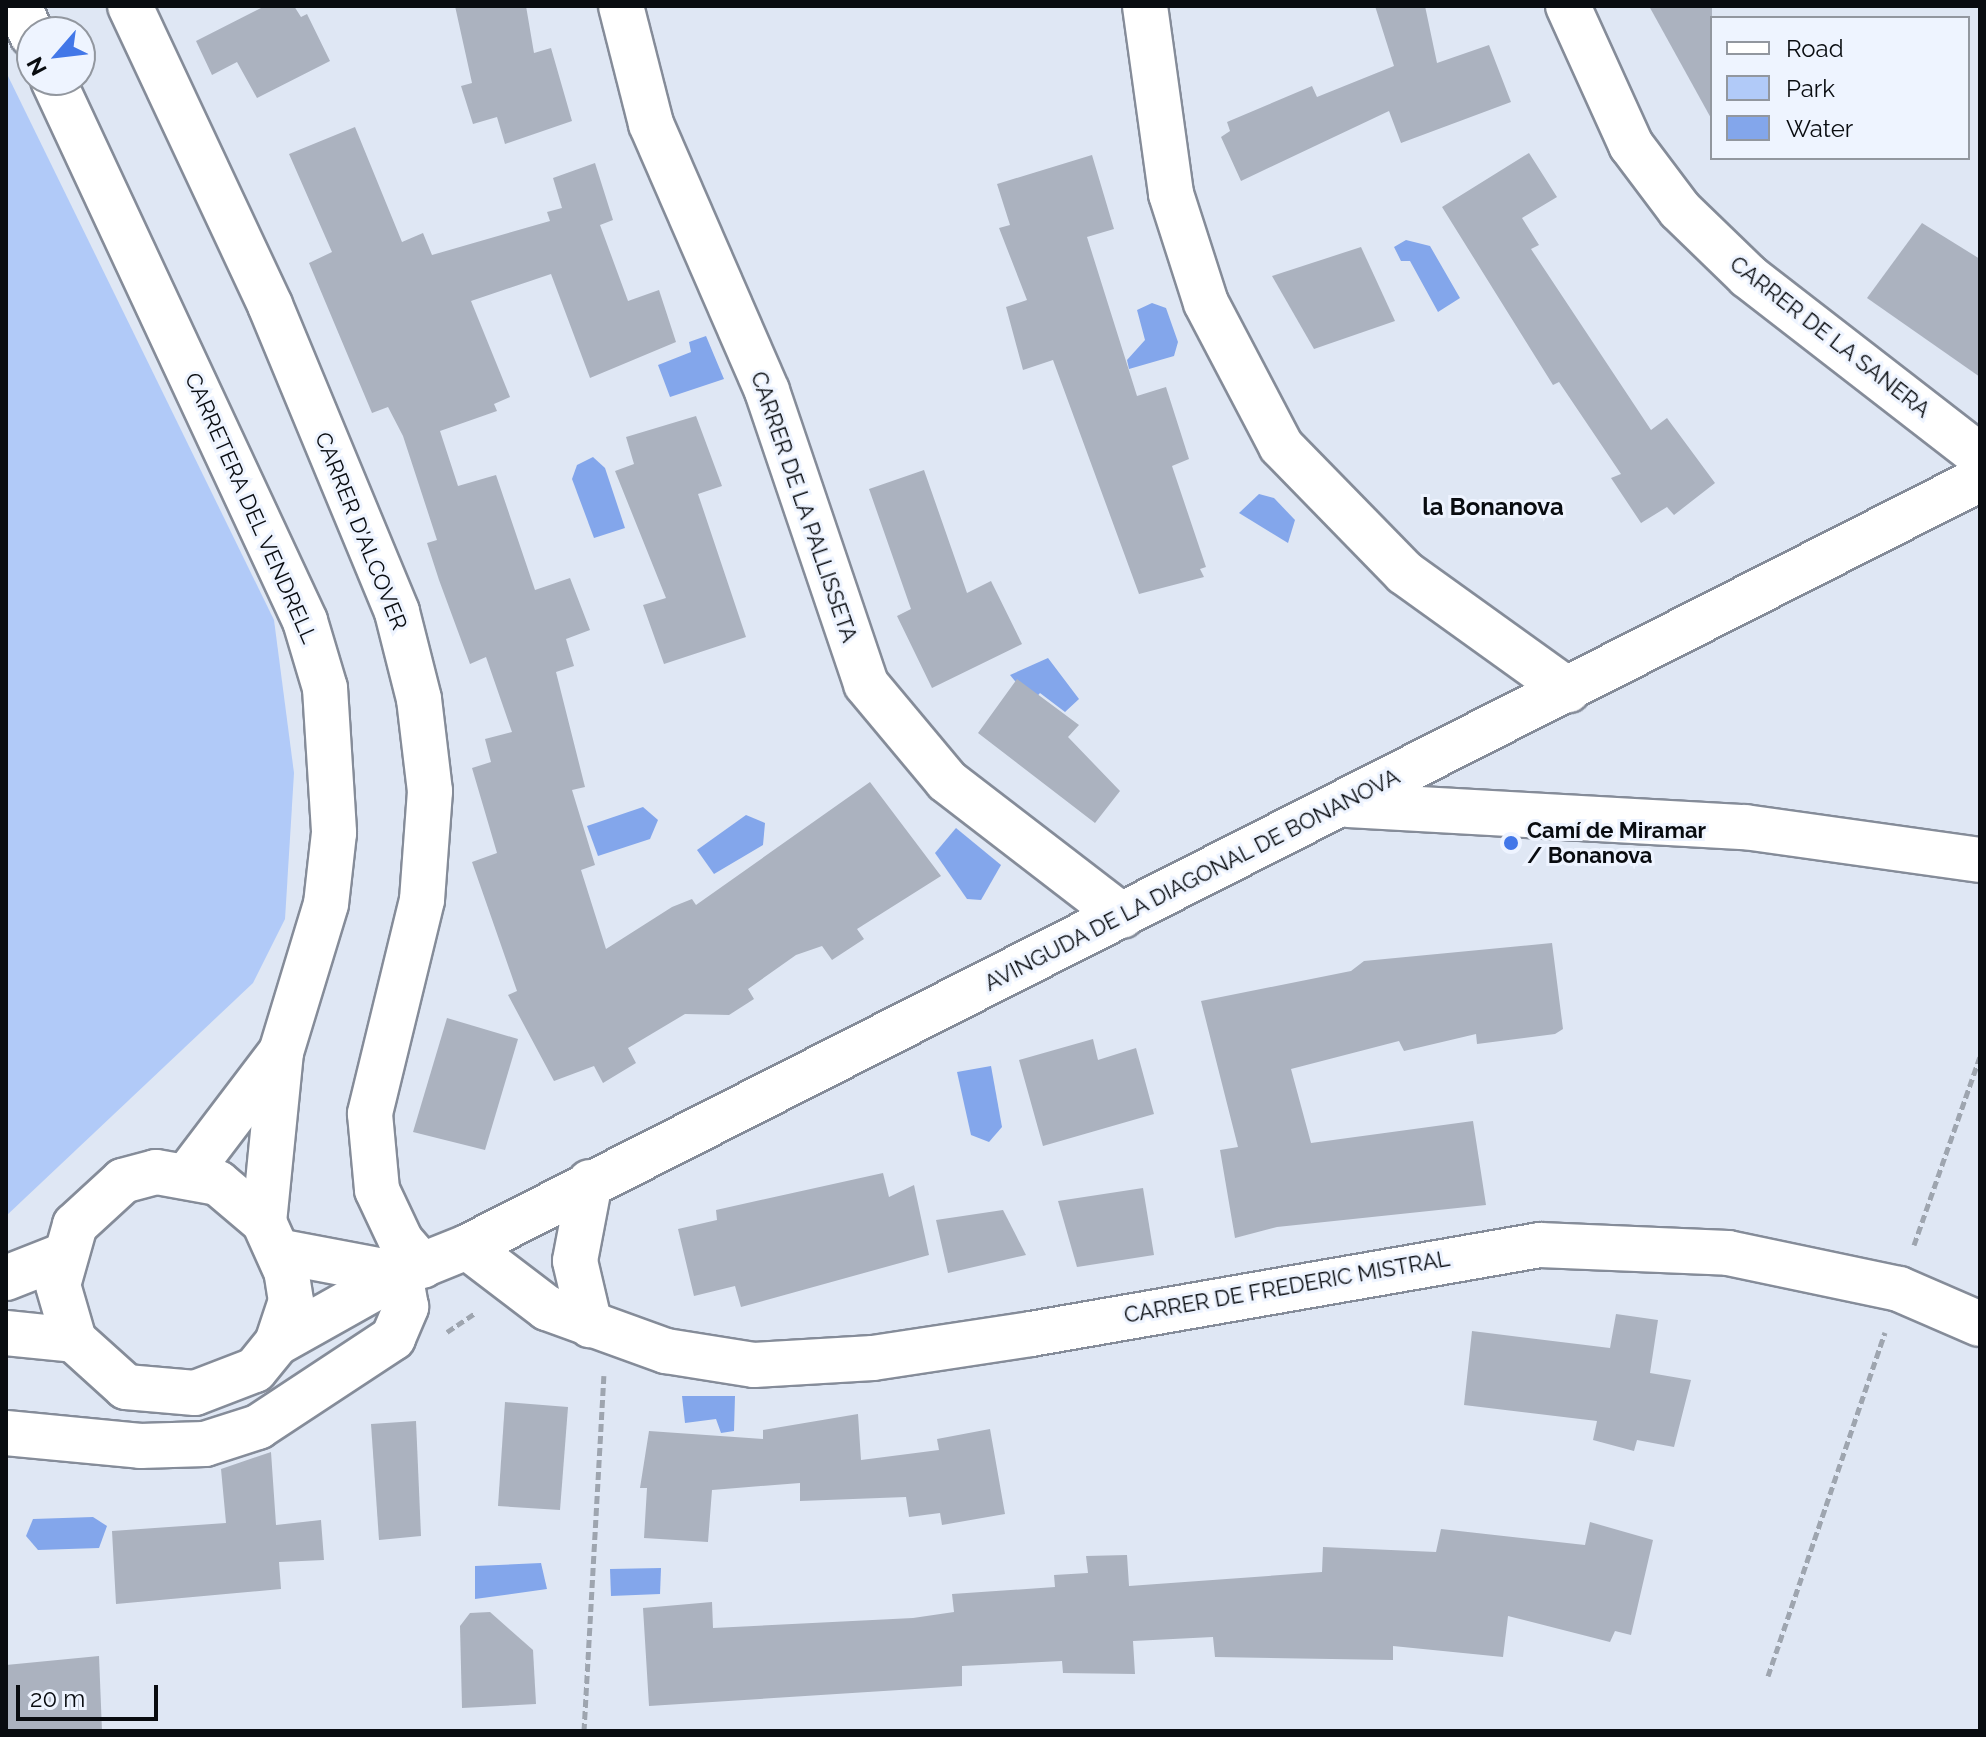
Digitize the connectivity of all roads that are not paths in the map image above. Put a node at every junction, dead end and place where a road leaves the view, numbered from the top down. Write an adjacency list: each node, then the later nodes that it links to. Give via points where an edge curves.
1 (130, 6): 18 (street, CARRER D'ALCOVER, via 282,334 397,612 419,699 430,791 422,900 370,1114 377,1190)
2 (621, 6): 11 (street, CARRER DE LA PALLISSETA, via 651,124 767,391 866,684 947,781)
3 (1145, 6): 8 (street, via 1171,194 1206,303 1281,446 1405,573)
4 (1568, 6): 6 (street, CARRER DE LA SANERA, via 1631,145 1680,210 1748,276)
5 (60, 96): 12 (street, CARRETERA DEL VENDRELL, via 299,607 325,688 335,760 326,904)
6 (1980, 456)
7 (1980, 479): 8 (street, AVINGUDA DE LA DIAGONAL DE BONANOVA)
8 (1568, 690): 9 (street, AVINGUDA DE LA DIAGONAL DE BONANOVA)
9 (1341, 805): 10 (street, via 1745,827); 11 (street, AVINGUDA DE LA DIAGONAL DE BONANOVA)
10 (1980, 860)
11 (1122, 916): 14 (street, AVINGUDA DE LA DIAGONAL DE BONANOVA)
12 (281, 1052): 13 (street, CARRETERA DEL VENDRELL); 15 (street, CARRETERA DEL VENDRELL)
13 (189, 1173): 15 (street, via 244,1199); 17 (street, via 123,1181 82,1216)
14 (590, 1182): 16 (street, AVINGUDA DE LA DIAGONAL DE BONANOVA); 23 (street, via 575,1261)
15 (271, 1236): 18 (street); 24 (street, via 291,1301)
16 (467, 1247): 18 (street, AVINGUDA DE LA DIAGONAL DE BONANOVA); 23 (street, CARRER DE FREDERIC MISTRAL)
17 (62, 1256): 19 (street); 22 (street, via 58,1285)
18 (412, 1270): 24 (street, AVINGUDA DE LA DIAGONAL DE BONANOVA); 25 (street, via 406,1307 393,1338 258,1427 205,1444 140,1446)
19 (6, 1278)
20 (1980, 1324): 23 (street, CARRER DE FREDERIC MISTRAL, via 1899,1289 1728,1253 1540,1245 873,1358 754,1365)
21 (6, 1333): 22 (street)
22 (74, 1340): 24 (street, via 126,1387 161,1396 195,1393 255,1370)
23 (598, 1342)
24 (277, 1343)
25 (6, 1433)

